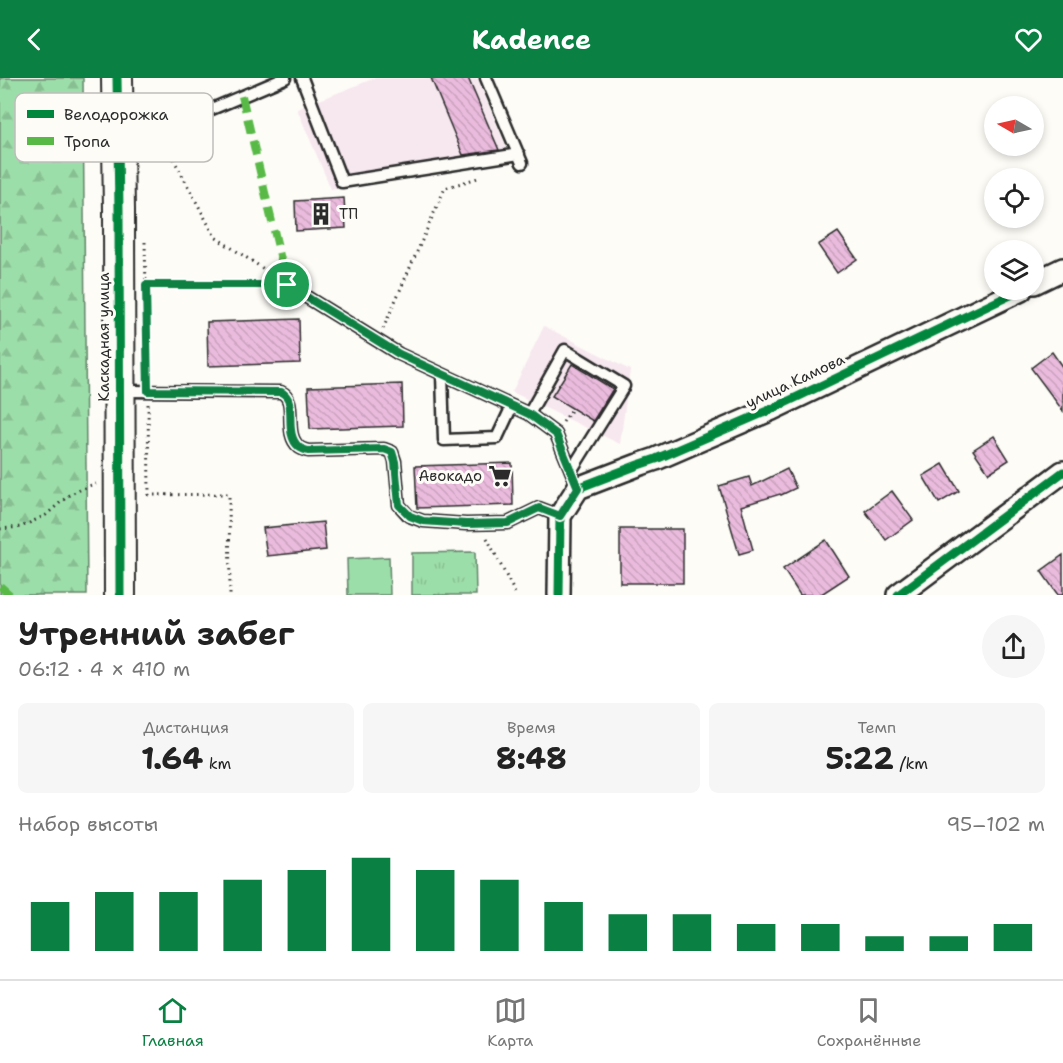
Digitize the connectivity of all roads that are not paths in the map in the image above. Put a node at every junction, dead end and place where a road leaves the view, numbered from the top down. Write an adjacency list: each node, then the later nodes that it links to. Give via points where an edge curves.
1 (117, 78): 5 (street, Каскадная улица)
2 (285, 78): 6 (lane)
3 (302, 78): 4 (lane, via 342,182 521,158)
4 (486, 78)
5 (117, 93)
6 (213, 108)
7 (119, 162): 13 (street, Каскадная улица)
8 (1063, 269): 9 (street)
9 (1044, 278)
10 (287, 285): 12 (lane, via 399,354)
11 (1000, 300): 17 (street, улица Камова, via 772,409 656,459)
12 (442, 374): 14 (lane); 14 (lane, via 444,440 496,438)
13 (134, 391): 18 (lane, via 286,394 291,436 298,447 308,451 392,452 399,505 410,516 423,521 508,523 539,508); 19 (street, Каскадная улица)
14 (512, 406): 15 (lane)
15 (529, 414): 17 (lane, via 556,434); 17 (lane, via 565,350 624,386)
16 (1063, 472): 21 (street)
17 (574, 480): 18 (street)
18 (560, 516): 20 (street)
19 (120, 595)
20 (559, 595)
21 (898, 595)

